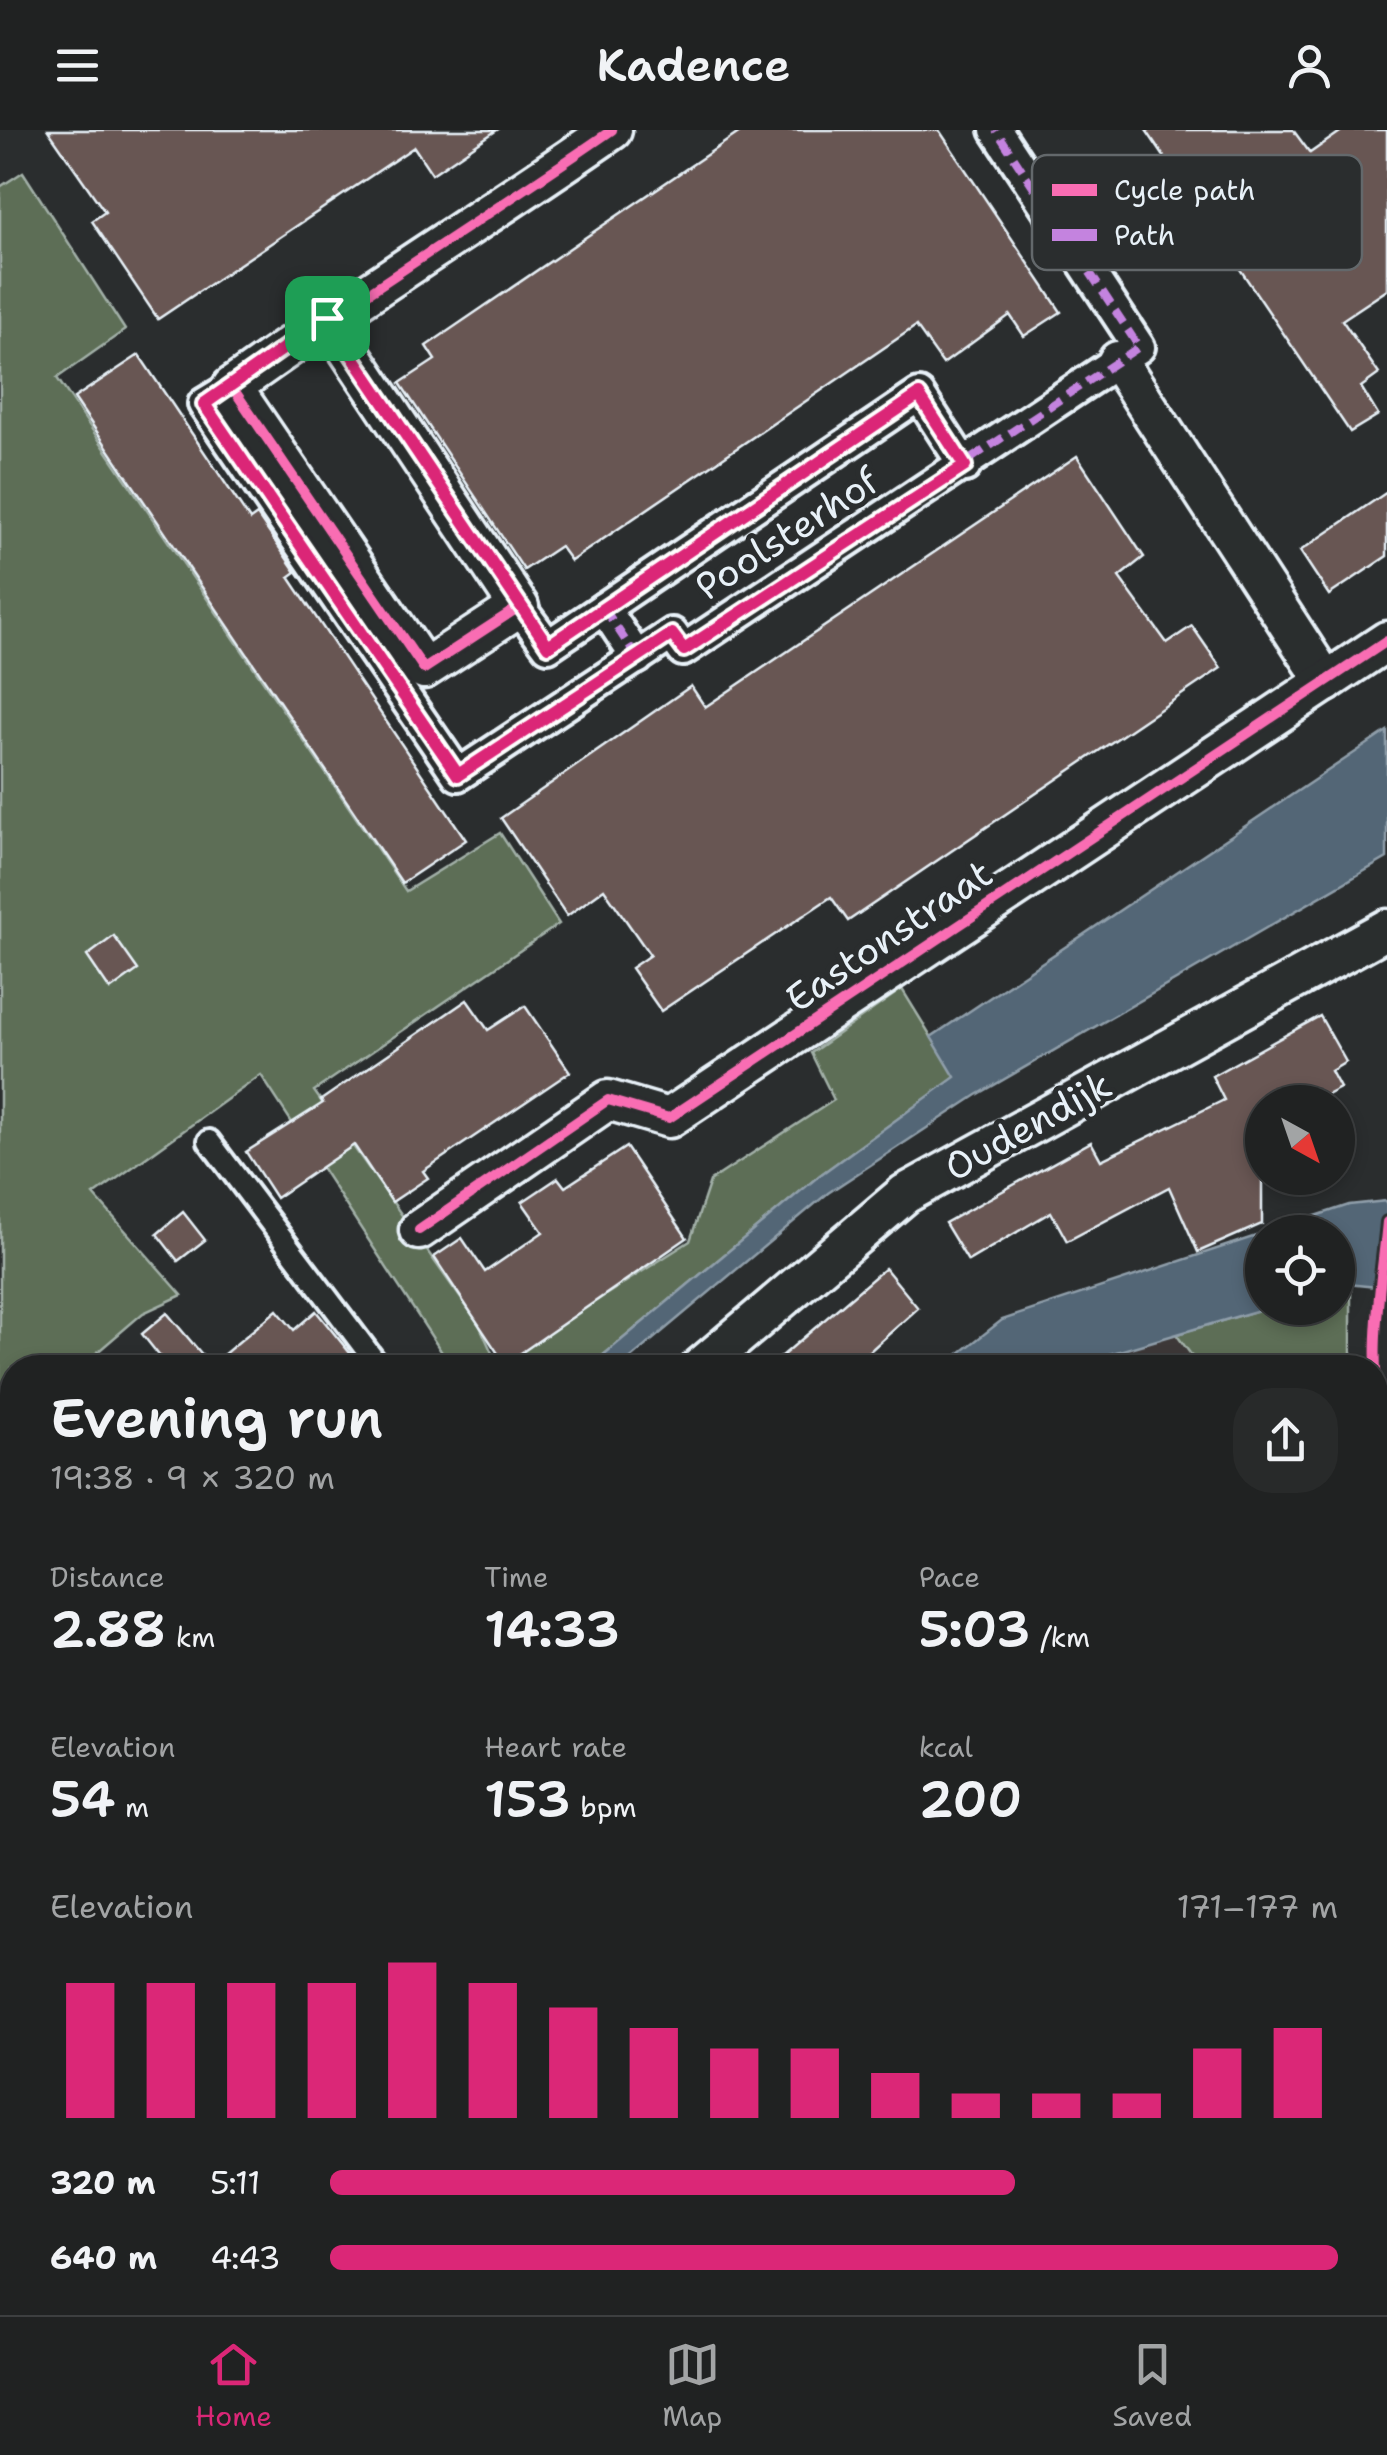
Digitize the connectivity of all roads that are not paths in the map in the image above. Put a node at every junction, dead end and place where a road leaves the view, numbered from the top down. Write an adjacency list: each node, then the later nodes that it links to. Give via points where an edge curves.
1 (612, 130): 5 (street)
2 (996, 130): 3 (street)
3 (1032, 185)
4 (1088, 270): 6 (street, via 1139,348)
5 (327, 318): 8 (street); 12 (street, via 232,386)
6 (1118, 361): 7 (street, Poolsterhof); 13 (street)
7 (965, 466): 9 (street, Poolsterhof, via 919,395); 11 (street, Poolsterhof, via 684,650 672,634)
8 (519, 607): 9 (street, Poolsterhof, via 548,646); 12 (street)
9 (604, 608): 11 (street)
10 (1387, 641): 13 (street, Eastonstraat)
11 (636, 658): 12 (street, Poolsterhof, via 458,775)
12 (411, 679)
13 (1326, 682): 16 (street, Eastonstraat, via 669,1118 608,1100)
14 (1387, 929): 18 (street, Oudendijk, via 905,1194)
15 (208, 1141): 17 (lane)
16 (419, 1230)
17 (370, 1355)
18 (715, 1355)

